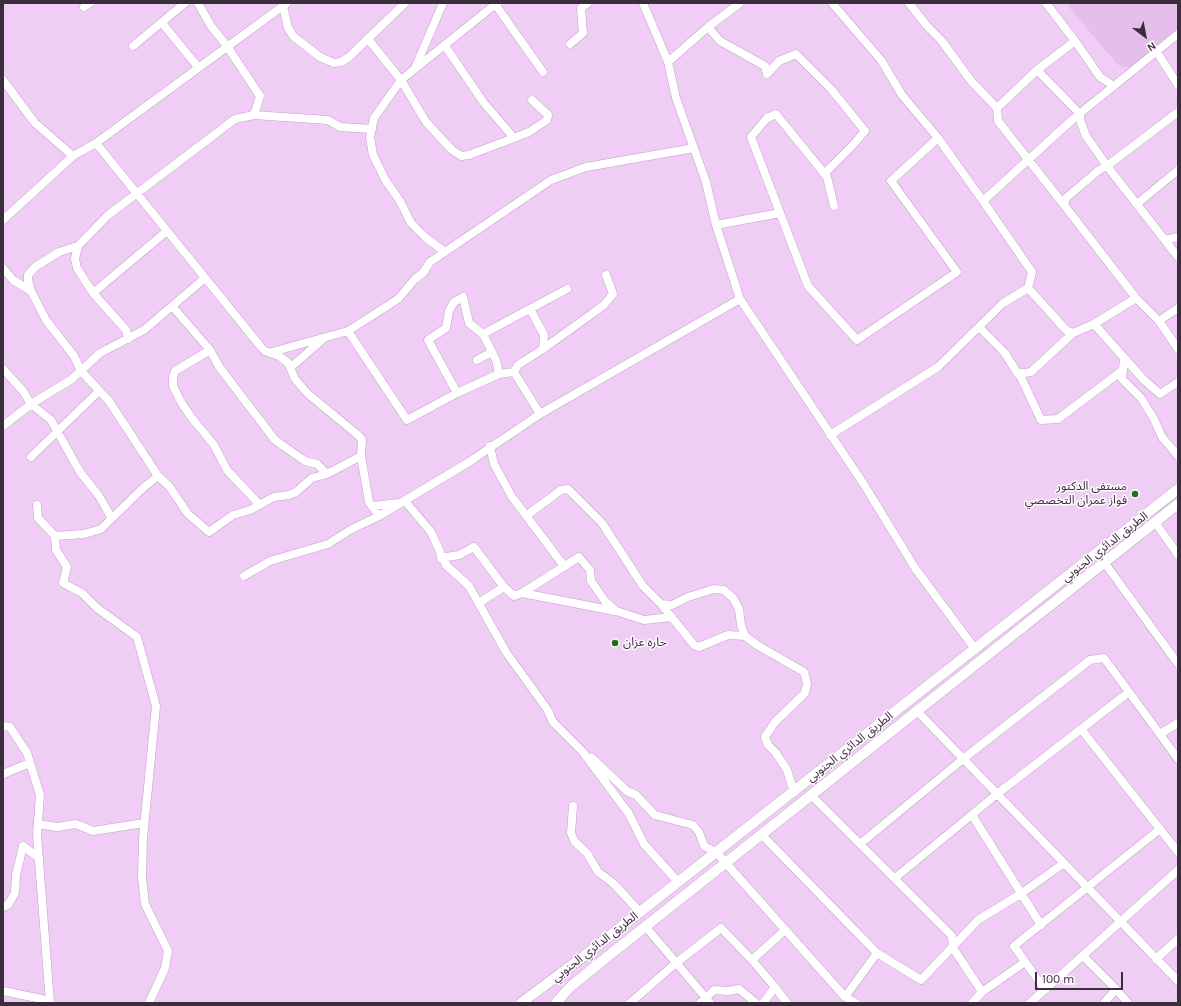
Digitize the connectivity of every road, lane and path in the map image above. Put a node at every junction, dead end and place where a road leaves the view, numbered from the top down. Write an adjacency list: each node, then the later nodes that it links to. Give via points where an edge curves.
1 (185, 3): 13 (street)
2 (198, 3): 20 (street, via 211,26)
3 (405, 3): 16 (street)
4 (443, 3): 25 (street)
5 (643, 3): 23 (street)
6 (740, 3): 14 (street)
7 (832, 3): 39 (street, via 880,60 902,95)
8 (909, 3): 33 (street, via 972,82)
9 (1046, 3): 17 (street)
10 (496, 4): 21 (street); 27 (street)
11 (285, 5): 16 (street, via 288,28 294,37 320,58 334,63 341,62); 20 (street)
12 (582, 5): 18 (street, via 583,34)
13 (162, 23): 19 (street); 24 (street)
14 (708, 27): 23 (street); 46 (street, via 720,41 765,66 767,74 779,61 796,54 831,89 865,131)
15 (1178, 34): 22 (street)
16 (368, 39): 29 (street)
17 (1075, 41): 26 (street); 31 (street, via 1100,77)
18 (570, 44)
19 (133, 46)
20 (227, 46): 24 (street); 36 (street, via 260,96)
21 (445, 46): 25 (street); 38 (street, via 484,103)
22 (1157, 52): 30 (street); 31 (street)
23 (668, 62): 41 (street, via 676,98)
24 (198, 67): 40 (street)
25 (414, 69): 29 (street)
26 (1037, 70): 33 (street); 35 (street)
27 (543, 72)
28 (3, 80): 42 (street, via 35,123)
29 (401, 80): 37 (street, via 374,118); 38 (street, via 426,122 461,156)
30 (1178, 85)
31 (1114, 86): 35 (street)
32 (532, 100): 38 (street, via 548,115 547,120)
33 (997, 108): 43 (street, via 998,121)
34 (1178, 112): 44 (street)
35 (1080, 114): 43 (street, via 1051,138); 44 (street, via 1086,136)
36 (254, 115): 37 (street, via 328,120 340,127); 49 (street, via 235,119)
37 (372, 129): 61 (street, via 370,137 373,155 386,181 412,223)
38 (514, 138)
39 (938, 138): 50 (street); 54 (street, via 891,181 957,272 857,340 808,286)
40 (96, 143): 42 (street); 49 (street)
41 (694, 148): 56 (street, via 706,182); 61 (street, via 586,167 551,180)
42 (73, 156): 55 (street)
43 (1028, 162): 50 (street); 52 (street)
44 (1107, 166): 51 (street); 52 (street, via 1066,198)
45 (1178, 170): 48 (street)
46 (824, 174): 53 (street); 54 (street, via 776,114 767,118 751,137)
47 (1178, 175): 48 (street)
48 (1163, 183): 51 (street)
49 (137, 194): 57 (street); 60 (street, via 107,216)
50 (983, 201): 66 (street, via 1032,272)
51 (1137, 204): 59 (street)
52 (1064, 205): 70 (street)
53 (834, 206)
54 (780, 213): 56 (street)
55 (3, 220)
56 (716, 225): 71 (street)
57 (167, 231): 65 (street); 69 (street)
58 (1178, 236): 59 (street)
59 (1165, 240): 62 (street)
60 (78, 246): 68 (street, via 59,252 35,267 28,276); 69 (street, via 77,268)
61 (445, 252): 78 (street, via 430,262 398,299)
62 (1178, 257)
63 (3, 268): 68 (street, via 13,280)
64 (606, 275): 83 (street, via 613,294 604,304)
65 (205, 278): 72 (street); 86 (street, via 261,347)
66 (1028, 288): 77 (street, via 1002,304); 79 (street, via 1066,330)
67 (567, 289): 74 (street)
68 (31, 291): 92 (street, via 46,320)
69 (93, 293): 81 (street, via 121,323)
70 (1136, 298): 75 (street); 76 (street)
71 (740, 299): 101 (street); 104 (street)
72 (172, 306): 81 (street, via 144,330); 85 (street)
73 (1178, 308): 75 (street)
74 (530, 309): 80 (street); 83 (street, via 544,335)
75 (1159, 322): 84 (street)
76 (1094, 324): 79 (street); 88 (street)
77 (980, 328): 95 (street, via 1004,352); 104 (street, via 938,367)
78 (348, 331): 82 (street); 99 (street, via 407,420)
79 (1073, 333): 95 (street, via 1031,372)
80 (483, 334): 87 (street); 99 (street, via 469,323 463,296 454,302 449,311 446,328 428,340)
81 (128, 339): 92 (street, via 100,353)
82 (322, 340): 86 (street); 90 (street)
83 (543, 349): 94 (street, via 518,365)
84 (1178, 349)
85 (210, 350): 109 (street, via 220,368 275,440 305,461 317,464); 114 (street, via 175,371 172,377 173,386 184,407 214,445 227,470)
86 (272, 352): 90 (street)
87 (492, 352): 89 (street); 96 (street)
88 (1124, 358): 93 (street); 97 (street, via 1160,394)
89 (477, 360)
90 (291, 367): 106 (street, via 295,379 307,393 359,436 362,443)
91 (3, 369): 100 (street)
92 (82, 370): 98 (street); 100 (street, via 72,380)
93 (1123, 370): 95 (street, via 1058,419 1041,420); 107 (street, via 1122,379 1141,398 1162,438)
94 (514, 372): 96 (street); 101 (street)
95 (1019, 373)
96 (499, 374): 99 (street)
97 (1178, 382)
98 (100, 390): 103 (street); 110 (street, via 131,431)
99 (456, 393)
100 (31, 404): 102 (street); 103 (street, via 51,420)
101 (540, 414): 105 (street)
102 (3, 426)
103 (58, 431): 108 (street); 119 (street, via 80,472 99,496)
104 (830, 435): 134 (street, via 915,568)
105 (490, 446): 112 (street, via 469,462); 118 (street, via 494,464)
106 (361, 456): 109 (street); 116 (street, via 369,502)
107 (1178, 456)
108 (31, 457)
109 (327, 474): 114 (street, via 312,478 296,492 274,497)
110 (158, 476): 114 (street, via 169,486 188,514 209,532 227,519); 119 (street)
111 (1178, 489): 134 (main road, الطريق الدائري الجنوبي)
112 (405, 501): 116 (street); 117 (street); 123 (street, via 431,532)
113 (38, 504): 121 (street, via 38,518)
114 (259, 504)
115 (1178, 504): 120 (main road, الطريق الدائري الجنوبي)
116 (372, 506): 117 (street)
117 (379, 516): 126 (street, via 328,544 270,561)
118 (526, 516): 125 (street); 130 (street, via 561,490 568,489 602,523 643,586)
119 (111, 518): 121 (street, via 96,531)
120 (1155, 522): 122 (street); 124 (main road, الطريق الدائري الجنوبي)
121 (55, 536): 152 (street, via 56,550 67,567 63,583 82,593 127,632 137,637 139,642 156,706)
122 (1178, 555)
123 (441, 558): 127 (street, via 459,555 474,547); 129 (street, via 469,586)
124 (1104, 562): 135 (street); 137 (main road, الطريق الدائري الجنوبي)
125 (564, 566): 128 (street); 131 (street, via 579,557 590,570 592,581 605,601)
126 (244, 576)
127 (504, 587): 128 (street, via 514,596); 129 (street)
128 (522, 593): 131 (street)
129 (480, 602): 142 (street, via 506,652 547,709 553,722)
130 (661, 604): 132 (street); 133 (street, via 672,605 714,589 724,590 733,598 739,609)
131 (616, 611): 132 (street, via 644,620)
132 (672, 617): 133 (street, via 694,645 699,647 728,635)
133 (745, 636): 147 (street, via 804,672 807,683 805,693 775,722 765,738 788,770)
134 (975, 650): 147 (main road, الطريق الدائري الجنوبي)
135 (1178, 664)
136 (1129, 692): 140 (street); 141 (street); 143 (street, via 1104,658 1090,660)
137 (917, 711): 143 (street); 149 (main road, الطريق الدائري الجنوبي)
138 (1178, 723): 141 (street)
139 (3, 726): 145 (street, via 10,727)
140 (1081, 729): 148 (street); 154 (street)
141 (1160, 734): 144 (street)
142 (582, 752): 157 (street, via 591,756 655,815 693,825 699,832 704,846); 164 (street, via 629,814 644,844)
143 (963, 759): 148 (street); 156 (street)
144 (1178, 759)
145 (30, 762): 146 (street); 153 (street, via 40,795)
146 (3, 774)
147 (794, 792): 157 (main road, الطريق الدائري الجنوبي)
148 (997, 794): 151 (street); 161 (street)
149 (810, 795): 155 (main road, الطريق الدائري الجنوبي); 156 (street)
150 (573, 806): 168 (street, via 571,833 575,842 587,853 598,872 613,883)
151 (972, 814): 163 (street); 166 (street)
152 (144, 823): 153 (street, via 93,831 76,824 57,827); 190 (street, via 142,878 145,904 168,951 165,968)
153 (38, 824): 159 (street)
154 (1160, 829): 158 (street); 165 (street)
155 (761, 834): 160 (main road, الطريق الدائري الجنوبي); 175 (street)
156 (860, 844): 163 (street)
157 (716, 852): 160 (street); 164 (main road, الطريق الدائري الجنوبي)
158 (1178, 852)
159 (38, 858): 167 (street, via 23,846 16,875 15,893 8,905); 189 (street)
160 (725, 863): 171 (main road, الطريق الدائري الجنوبي); 172 (street)
161 (1064, 863): 165 (street); 166 (street)
162 (1178, 870): 169 (street)
163 (895, 878): 174 (street, via 952,936)
164 (678, 882): 168 (main road, الطريق الدائري الجنوبي)
165 (1089, 888): 169 (street); 170 (street)
166 (1022, 893): 170 (street); 174 (street, via 978,920)
167 (3, 907)
168 (640, 912): 191 (main road, الطريق الدائري الجنوبي)
169 (1121, 922): 176 (street); 177 (street)
170 (1041, 925): 179 (street, via 1014,946)
171 (645, 926): 180 (street); 192 (main road, الطريق الدائري الجنوبي, via 570,987)
172 (785, 930): 178 (street); 187 (street)
173 (1178, 939): 177 (street)
174 (953, 948): 175 (street, via 921,980); 186 (street)
175 (877, 953): 187 (street)
176 (1083, 956): 183 (street); 184 (street)
177 (1156, 959): 181 (street)
178 (752, 960): 180 (street, via 721,928); 182 (street)
179 (1025, 962): 183 (street); 186 (street)
180 (676, 963): 188 (street); 193 (street)
181 (1178, 981)
182 (774, 987): 195 (street); 196 (street)
183 (1045, 990): 199 (street)
184 (1116, 990): 200 (street); 201 (street)
185 (3, 991): 189 (street, via 42,999)
186 (982, 992): 198 (street)
187 (845, 997): 197 (street)
188 (705, 1001): 194 (street, via 714,990 728,992 739,989)
189 (49, 1003)
190 (150, 1003)
191 (521, 1003)
192 (556, 1003)
193 (630, 1003)
194 (756, 1003)
195 (762, 1003)
196 (787, 1003)
197 (856, 1003)
198 (972, 1003)
199 (1030, 1003)
200 (1104, 1003)
201 (1128, 1003)

